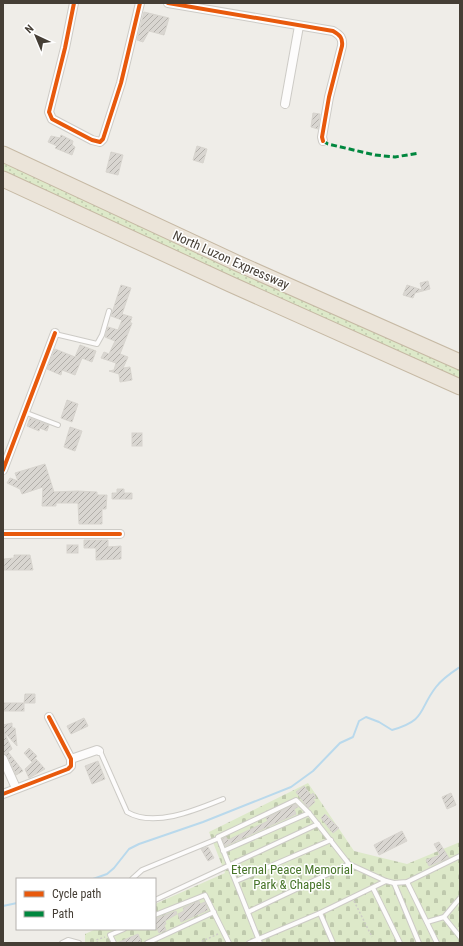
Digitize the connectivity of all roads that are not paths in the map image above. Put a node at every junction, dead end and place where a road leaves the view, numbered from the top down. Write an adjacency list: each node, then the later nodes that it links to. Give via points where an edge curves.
1 (74, 3): 2 (street, via 49,112 52,119 96,142 103,139 112,115)
2 (140, 3)
3 (168, 3): 4 (street)
4 (299, 26): 5 (street); 6 (street, via 333,31 343,40 329,97)
5 (285, 104)
6 (323, 140)
7 (3, 154): 11 (highway, North Luzon Expressway, via 239,264)
8 (3, 179): 12 (highway, North Luzon Expressway, via 244,291)
9 (109, 310): 10 (lane, via 97,344)
10 (54, 333): 13 (street)
11 (460, 362)
12 (460, 386)
13 (24, 412): 14 (lane); 15 (street)
14 (58, 424)
15 (3, 470)
16 (3, 534): 17 (street)
17 (120, 534)
18 (49, 717): 21 (street)
19 (99, 751): 21 (street); 24 (lane, via 127,812 132,815 164,817 193,811)
20 (3, 759): 22 (street)
21 (71, 759): 22 (street, via 71,766 68,769)
22 (16, 788): 23 (street)
23 (3, 794)
24 (223, 799)
25 (309, 812): 26 (lane); 27 (lane, via 296,800); 29 (lane)
26 (318, 824): 28 (lane); 32 (lane)
27 (217, 839): 29 (lane); 33 (lane, via 142,870)
28 (330, 840): 31 (lane); 35 (lane)
29 (223, 851): 32 (lane)
30 (460, 856): 36 (lane)
31 (349, 864): 34 (lane); 42 (lane)
32 (229, 865): 35 (lane); 40 (lane)
33 (133, 878)
34 (386, 881): 37 (lane); 38 (lane)
35 (236, 882): 42 (lane)
36 (407, 882): 37 (lane); 46 (lane)
37 (394, 883): 58 (lane)
38 (374, 888): 43 (lane); 57 (lane)
39 (460, 898): 45 (lane)
40 (156, 900)
41 (214, 912): 44 (lane, via 203,894); 53 (lane); 54 (lane)
42 (248, 912): 49 (lane)
43 (320, 913): 49 (lane); 56 (lane)
44 (156, 915)
45 (444, 917): 46 (lane); 48 (lane)
46 (427, 922): 59 (lane)
47 (122, 930): 52 (lane, via 110,935)
48 (460, 937)
49 (259, 941): 55 (lane)
50 (62, 943): 51 (lane, via 68,940)
51 (79, 943)
52 (114, 943)
53 (147, 943)
54 (229, 943)
55 (250, 943)
56 (333, 943)
57 (400, 943)
58 (419, 943)
59 (437, 943)

